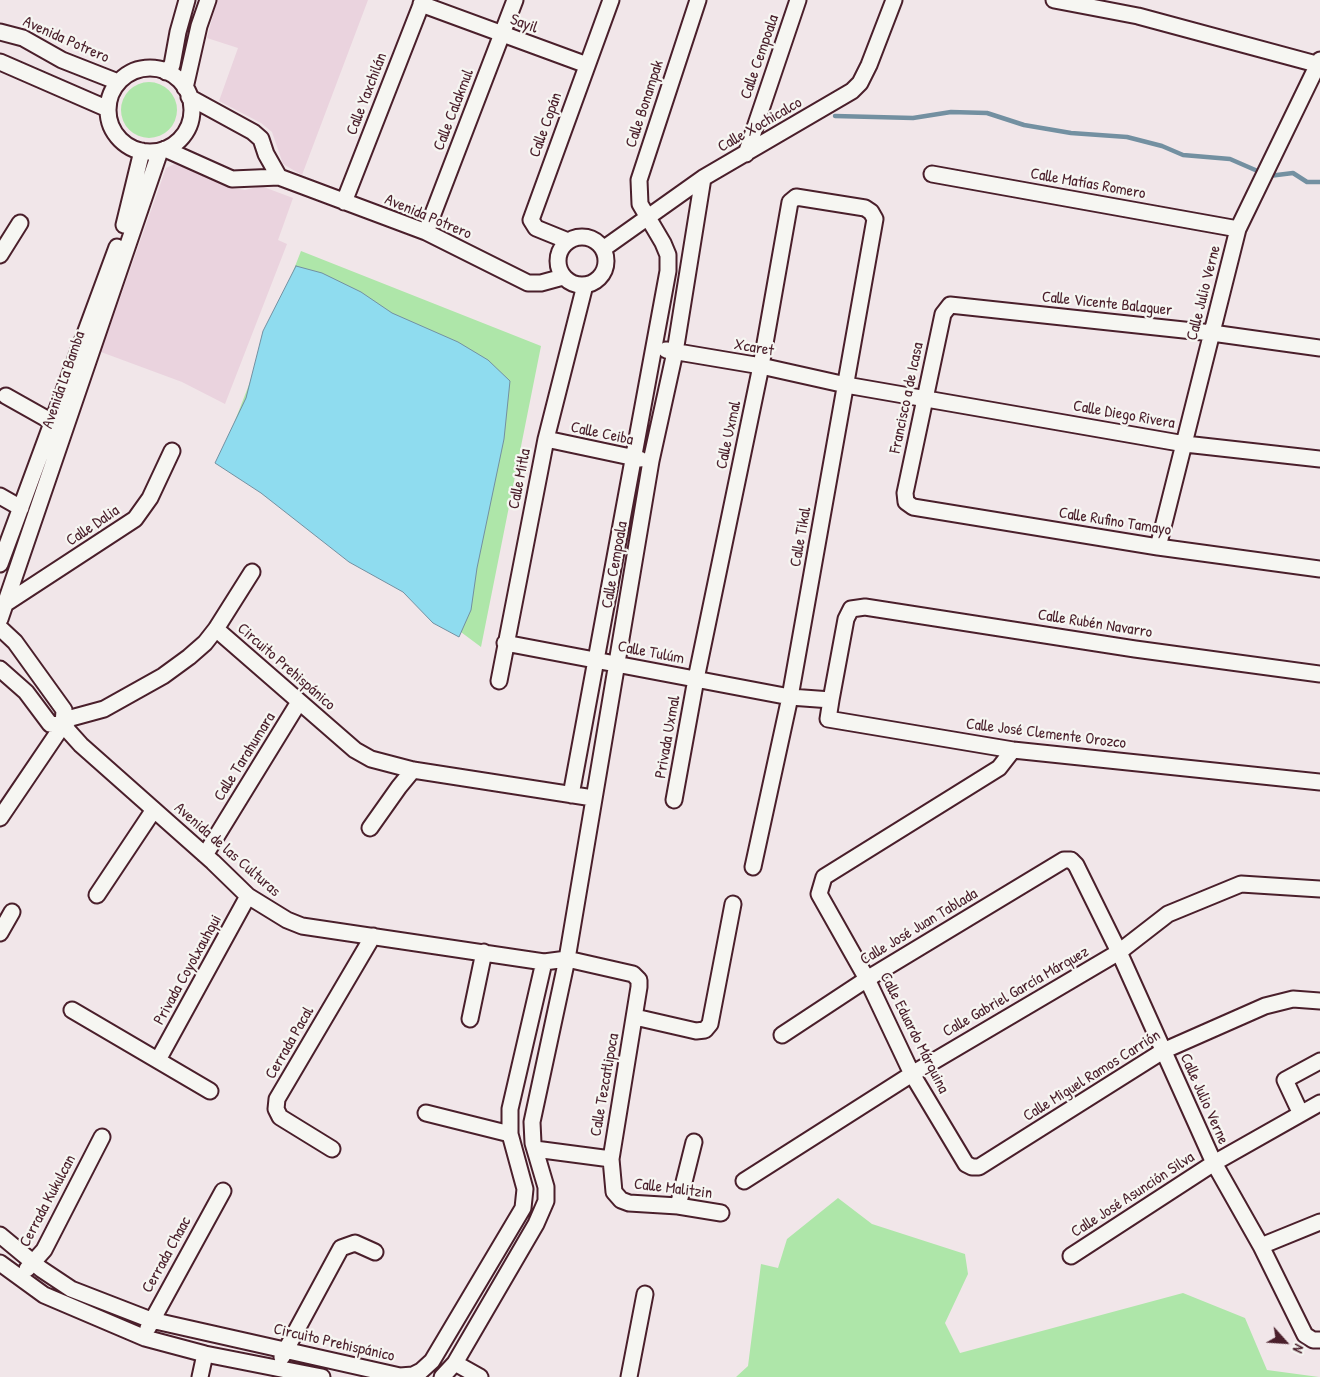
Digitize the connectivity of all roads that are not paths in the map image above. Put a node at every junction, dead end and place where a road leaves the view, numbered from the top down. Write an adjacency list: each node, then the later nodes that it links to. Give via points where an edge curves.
1 (187, 0): 15 (street, via 172,65)
2 (208, 0): 17 (street, via 198,26)
3 (515, 0): 11 (street, Calle Calakmul)
4 (611, 0): 14 (street, Calle Copán)
5 (698, 0): 27 (street, Calle Bonampak, via 642,168 640,204)
6 (798, 0): 21 (street, Calle Cempoala)
7 (894, 0): 21 (street, Calle Xochicalco, via 860,83 852,91)
8 (1054, 0): 13 (street, via 1138,16)
9 (422, 2): 11 (street, Sayil); 25 (street, Calle Yaxchilán)
10 (0, 32): 16 (street, Avenida Potrero, via 22,38 62,60)
11 (502, 35): 14 (street, Sayil); 30 (street, Calle Calakmul)
12 (0, 62): 18 (street)
13 (1319, 63): 29 (street, Calle Julio Verne)
14 (587, 65): 31 (street, Calle Copán, via 531,220 536,228)
15 (166, 72): 16 (street, via 142,69); 17 (street, via 177,79)
16 (118, 82): 18 (street)
17 (187, 92): 19 (street, via 192,109 190,122 176,143); 23 (street, via 253,132)
18 (108, 109): 20 (street, via 113,131 120,140)
19 (163, 150): 20 (street); 23 (street, Avenida Potrero, via 232,179); 59 (street, Avenida La Bamba)
20 (142, 151): 45 (street, Avenida La Bamba, via 129,212)
21 (746, 154): 24 (street, Calle Xochicalco)
22 (932, 174): 29 (street, Calle Matías Romero)
23 (279, 176): 25 (street, Avenida Potrero)
24 (703, 178): 27 (street, Calle Xochicalco); 40 (street, Calle Cempoala)
25 (344, 202): 30 (street, Avenida Potrero)
26 (871, 212): 41 (street, Calle Uxmal, via 865,208 796,196 792,198); 42 (street, Calle Tikal, via 874,219)
27 (648, 218): 32 (street, Calle Xochicalco); 38 (street, Calle Cempoala, via 663,243 668,263)
28 (20, 223): 33 (street)
29 (1238, 229): 37 (street, Calle Julio Verne)
30 (426, 232): 34 (street, Avenida Potrero, via 528,283)
31 (568, 241): 32 (street, via 589,238); 34 (street, via 560,250 557,261)
32 (603, 249): 35 (street, via 606,263 603,272 598,280)
33 (0, 256)
34 (563, 277): 35 (street, via 570,283)
35 (585, 286): 46 (street, Calle Mitla)
36 (950, 305): 37 (street, Calle Vicente Balaguer); 44 (street, Francisco a de Icasa, via 943,314)
37 (1212, 333): 39 (street, Calle Vicente Balaguer); 47 (street, Calle Julio Verne)
38 (655, 347): 40 (street, Xcaret); 49 (street, Calle Cempoala)
39 (1320, 348)
40 (675, 352): 41 (street, Xcaret); 51 (street, Calle Cempoala)
41 (761, 366): 42 (street, Xcaret); 68 (street, Calle Uxmal)
42 (846, 385): 44 (street, Xcaret); 70 (street, Calle Tikal)
43 (6, 396): 45 (street)
44 (923, 397): 47 (street, Calle Diego Rivera); 53 (street, Francisco a de Icasa)
45 (54, 423): 54 (street, Avenida La Bamba)
46 (546, 439): 49 (street, Calle Ceiba); 63 (street, Calle Mitla)
47 (1185, 444): 50 (street, Calle Diego Rivera); 55 (street, Calle Julio Verne)
48 (172, 451): 59 (street, Calle Dalia, via 150,498 135,519)
49 (632, 459): 51 (street, Calle Ceiba); 64 (street, Calle Cempoala)
50 (1320, 459)
51 (651, 461): 65 (street, Calle Cempoala)
52 (0, 496): 54 (street)
53 (906, 502): 55 (street, Calle Rufino Tamayo, via 913,507)
54 (21, 508): 56 (street, Avenida La Bamba)
55 (1158, 547): 57 (street, Calle Rufino Tamayo)
56 (0, 564)
57 (1320, 569)
58 (252, 572): 62 (street)
59 (5, 604): 60 (street, Avenida La Bamba)
60 (0, 619)
61 (0, 628): 73 (street, via 64,710)
62 (216, 629): 72 (street, Circuito Prehispánico); 73 (street, Circuito Prehispánico, via 205,643 175,668 104,709 71,718)
63 (505, 643): 64 (street, Calle Tulúm); 69 (street, Calle Mitla)
64 (595, 660): 65 (street, Calle Tulúm); 77 (street, Calle Cempoala)
65 (616, 664): 68 (street, Calle Tulúm); 78 (street, Calle Cempoala)
66 (0, 669): 73 (street, Avenida de las Culturas, via 22,688 50,724)
67 (1320, 674): 71 (street, Calle Rubén Navarro, via 865,607 851,609 846,619)
68 (696, 679): 70 (street, Calle Tulúm); 79 (street, Privada Uxmal)
69 (499, 681)
70 (790, 697): 71 (street); 85 (street, Calle Tikal)
71 (831, 700): 74 (street, Calle José Clemente Orozco, via 828,719)
72 (300, 702): 75 (street, Circuito Prehispánico, via 355,750 371,759); 83 (street, Calle Tarahumara)
73 (63, 725): 80 (street, Avenida de las Culturas, via 80,745); 81 (street)
74 (1013, 750): 76 (street, Calle José Clemente Orozco); 98 (street, Calle Eduardo Márquina, via 999,768 824,876 819,894)
75 (413, 770): 77 (street, Circuito Prehispánico); 82 (street)
76 (1320, 782)
77 (571, 794): 78 (street, Circuito Prehispánico)
78 (593, 798): 95 (street, Calle Cempoala)
79 (674, 800)
80 (153, 811): 83 (street, Avenida de las Culturas); 87 (street)
81 (0, 818)
82 (370, 828)
83 (205, 855): 88 (street, Avenida de las Culturas)
84 (1076, 865): 94 (street, Calle Julio Verne); 98 (street, Calle José Juan Tablada, via 1064,860)
85 (753, 867)
86 (1320, 889): 94 (street, Calle Gabriel García Márquez, via 1240,884 1168,914)
87 (97, 895)
88 (248, 896): 92 (street, Avenida de las Culturas, via 273,913 302,926); 105 (street, Privada Coyolxauhqui)
89 (732, 904): 101 (street, Calle Tezcatlipoca, via 710,1024 705,1030 696,1031)
90 (12, 912): 91 (street)
91 (1, 928)
92 (373, 936): 93 (street, Avenida de las Culturas); 117 (street, Cerrada Pacal, via 277,1099 276,1109 280,1117)
93 (484, 952): 96 (street, Avenida de las Culturas); 102 (street)
94 (1119, 952): 104 (street, Calle Julio Verne); 109 (street, Calle Gabriel García Márquez)
95 (567, 959): 96 (street, Avenida de las Culturas); 97 (street, Avenida de las Culturas); 108 (street)
96 (544, 962): 106 (street, Circuito Prehispánico)
97 (633, 974): 101 (street, Calle Tezcatlipoca, via 639,980)
98 (867, 979): 103 (street, Calle José Juan Tablada); 109 (street, Calle Eduardo Márquina)
99 (1320, 1000): 104 (street, Calle Miguel Ramos Carrión, via 1293,1000 1265,1006)
100 (72, 1010): 105 (street)
101 (635, 1017): 119 (street, Calle Tezcatlipoca)
102 (470, 1019)
103 (782, 1034)
104 (1163, 1050): 120 (street, Calle Julio Verne); 121 (street, Calle Miguel Ramos Carrión, via 979,1167)
105 (158, 1060): 110 (street)
106 (521, 1060): 108 (street); 114 (street, Circuito Prehispánico, via 510,1109)
107 (1320, 1061): 113 (street, via 1284,1080)
108 (544, 1066): 118 (street, via 532,1122)
109 (912, 1074): 121 (street, Calle Eduardo Márquina, via 966,1164); 122 (street, Calle Gabriel García Márquez)
110 (210, 1091)
111 (1320, 1103): 113 (street, Calle José Asunción Silva)
112 (426, 1112): 114 (street)
113 (1300, 1112): 120 (street, Calle José Asunción Silva)
114 (510, 1134): 133 (street, Circuito Prehispánico, via 525,1189 523,1208)
115 (102, 1137): 132 (street, Cerrada Kukulcan, via 48,1244)
116 (694, 1142): 124 (street)
117 (332, 1149)
118 (535, 1149): 119 (street); 135 (street, via 546,1187 546,1200)
119 (611, 1159): 124 (street, Calle Malitzin, via 614,1192 621,1200)
120 (1214, 1163): 128 (street, Calle Julio Verne); 130 (street, Calle José Asunción Silva)
121 (972, 1167)
122 (744, 1181)
123 (222, 1191): 137 (street, Cerrada Chaac)
124 (678, 1206): 125 (street, Calle Malitzin)
125 (721, 1213)
126 (1320, 1222): 128 (street)
127 (0, 1234): 132 (street, Circuito Prehispánico)
128 (1261, 1246): 139 (street, Calle Julio Verne, via 1305,1335)
129 (375, 1252): 140 (street, via 355,1243 341,1248)
130 (1071, 1256)
131 (0, 1263): 134 (street)
132 (34, 1264): 134 (street, Cerrada Kukulcan); 137 (street, Circuito Prehispánico, via 71,1289)
133 (487, 1269): 135 (street); 140 (street, Circuito Prehispánico, via 432,1361 413,1375 400,1376)
134 (18, 1277): 138 (street, via 44,1295)
135 (505, 1277): 142 (street)
136 (644, 1294): 148 (street)
137 (151, 1320): 138 (street, Cerrada Chaac); 140 (street, Circuito Prehispánico)
138 (145, 1338): 141 (street)
139 (1316, 1340)
140 (286, 1349): 143 (street)
141 (205, 1354): 143 (street); 144 (street)
142 (455, 1363): 146 (street); 147 (street)
143 (276, 1368): 145 (street)
144 (200, 1377)
145 (322, 1377)
146 (442, 1377)
147 (480, 1377)
148 (629, 1377)

